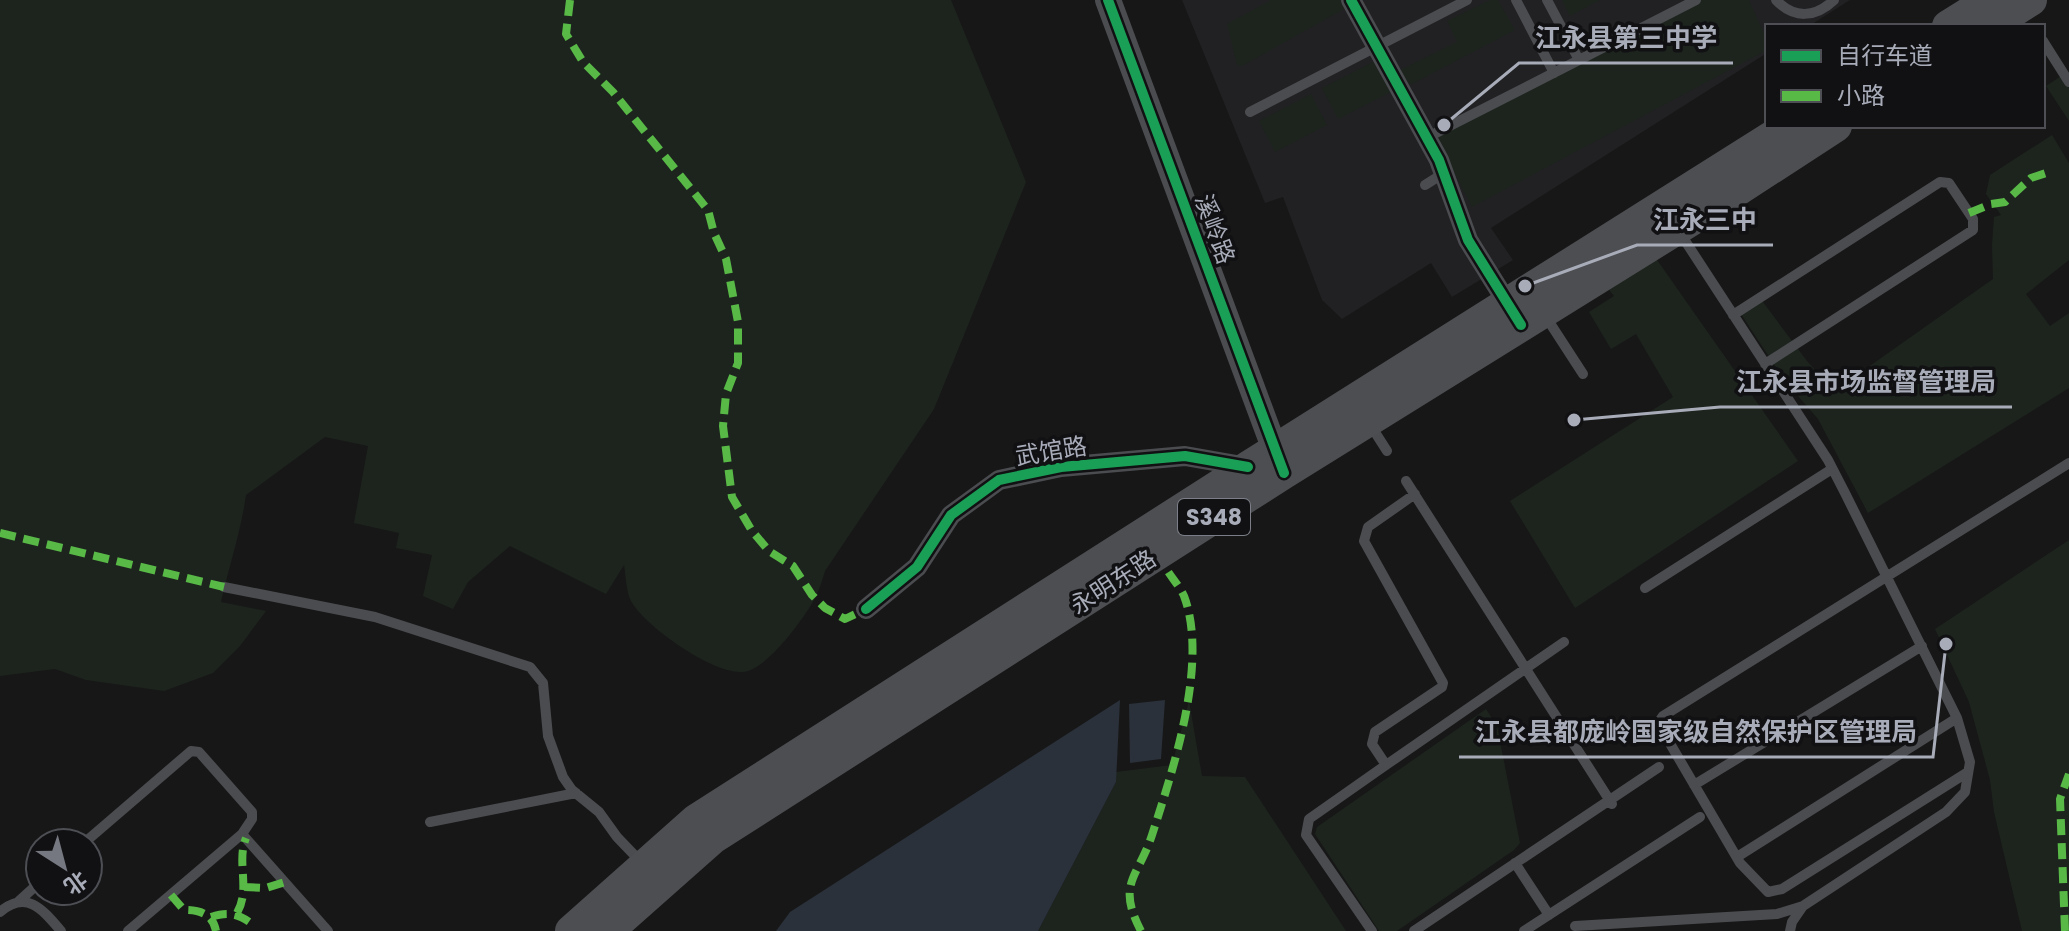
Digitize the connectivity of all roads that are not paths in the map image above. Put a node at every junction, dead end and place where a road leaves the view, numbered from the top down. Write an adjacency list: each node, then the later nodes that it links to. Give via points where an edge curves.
1 (1108, 0): 30 (street, 溪岭路)
2 (1351, 0): 13 (street)
3 (1467, 0): 13 (lane)
4 (1516, 0): 15 (lane)
5 (1547, 0): 14 (lane)
6 (1696, 0): 14 (lane)
7 (1776, 0): 8 (lane, via 1795,14 1807,15)
8 (1834, 0)
9 (2017, 5): 10 (main road); 11 (main road)
10 (1955, 24)
11 (1993, 24)
12 (2045, 44): 16 (lane)
13 (1376, 47): 17 (lane); 20 (street)
14 (1579, 60): 15 (lane)
15 (1554, 73): 20 (lane)
16 (2069, 82)
17 (1250, 112)
18 (1786, 128): 24 (main road, 永明东路 / S348)
19 (1833, 128): 23 (main road, 永明东路 / S348)
20 (1426, 138): 21 (street)
21 (1444, 173): 22 (lane); 24 (street, via 1468,240)
22 (1425, 185)
23 (1677, 228): 24 (main road, 永明东路 / S348); 25 (lane)
24 (1524, 313): 27 (lane); 28 (main road, 永明东路 / S348); 30 (main road, 永明东路 / S348)
25 (1733, 315): 26 (lane); 26 (lane, via 1940,182 1949,183 1973,219 1973,230)
26 (1765, 364): 33 (lane)
27 (1583, 374)
28 (1368, 421): 29 (lane); 30 (main road, 永明东路 / S348)
29 (1387, 451)
30 (1280, 461): 32 (main road, 永明东路 / S348); 56 (main road, 永明东路 / S348)
31 (2069, 463): 36 (lane)
32 (1248, 467): 39 (street, 武馆路, via 1185,456 1061,467 999,480 951,515 917,567); 56 (main road, 永明东路 / S348, via 696,820)
33 (1832, 469): 36 (lane); 38 (lane)
34 (1406, 481): 35 (lane)
35 (1415, 494): 42 (lane); 44 (lane, via 1368,527 1364,541 1443,683 1375,732 1372,744)
36 (1887, 577): 41 (lane); 47 (lane, via 1663,716 1658,723 1662,733)
37 (224, 587): 48 (lane, via 375,617 530,667 543,683 548,736 556,758)
38 (1645, 588)
39 (866, 609)
40 (1564, 642): 42 (lane)
41 (1922, 646): 43 (lane); 47 (lane)
42 (1526, 669): 44 (lane); 49 (lane)
43 (1957, 718): 46 (lane); 54 (lane)
44 (1386, 765): 68 (lane, via 1309,819 1306,829)
45 (1659, 767): 49 (lane)
46 (1968, 772): 54 (lane, via 1782,889 1768,892); 59 (lane, via 1965,792 1946,812)
47 (1694, 785): 54 (lane)
48 (576, 793): 51 (lane); 56 (lane)
49 (1611, 802): 55 (lane)
50 (1700, 817): 61 (lane)
51 (430, 822)
52 (103, 827): 53 (lane, via 191,751 199,752 252,812)
53 (242, 834): 64 (lane); 65 (lane)
54 (1737, 857)
55 (1515, 863): 61 (lane); 69 (lane)
56 (653, 874): 66 (main road, 永明东路 / S348); 67 (main road, 永明东路 / S348)
57 (24, 896): 58 (lane)
58 (19, 901): 60 (lane); 63 (lane, via 32,903)
59 (1803, 906): 62 (lane, via 1777,914); 71 (lane)
60 (0, 912)
61 (1549, 915): 70 (lane)
62 (1575, 926)
63 (61, 931)
64 (128, 931)
65 (328, 931)
66 (571, 931)
67 (608, 931)
68 (1372, 931)
69 (1414, 931)
70 (1524, 931)
71 (1790, 931)

